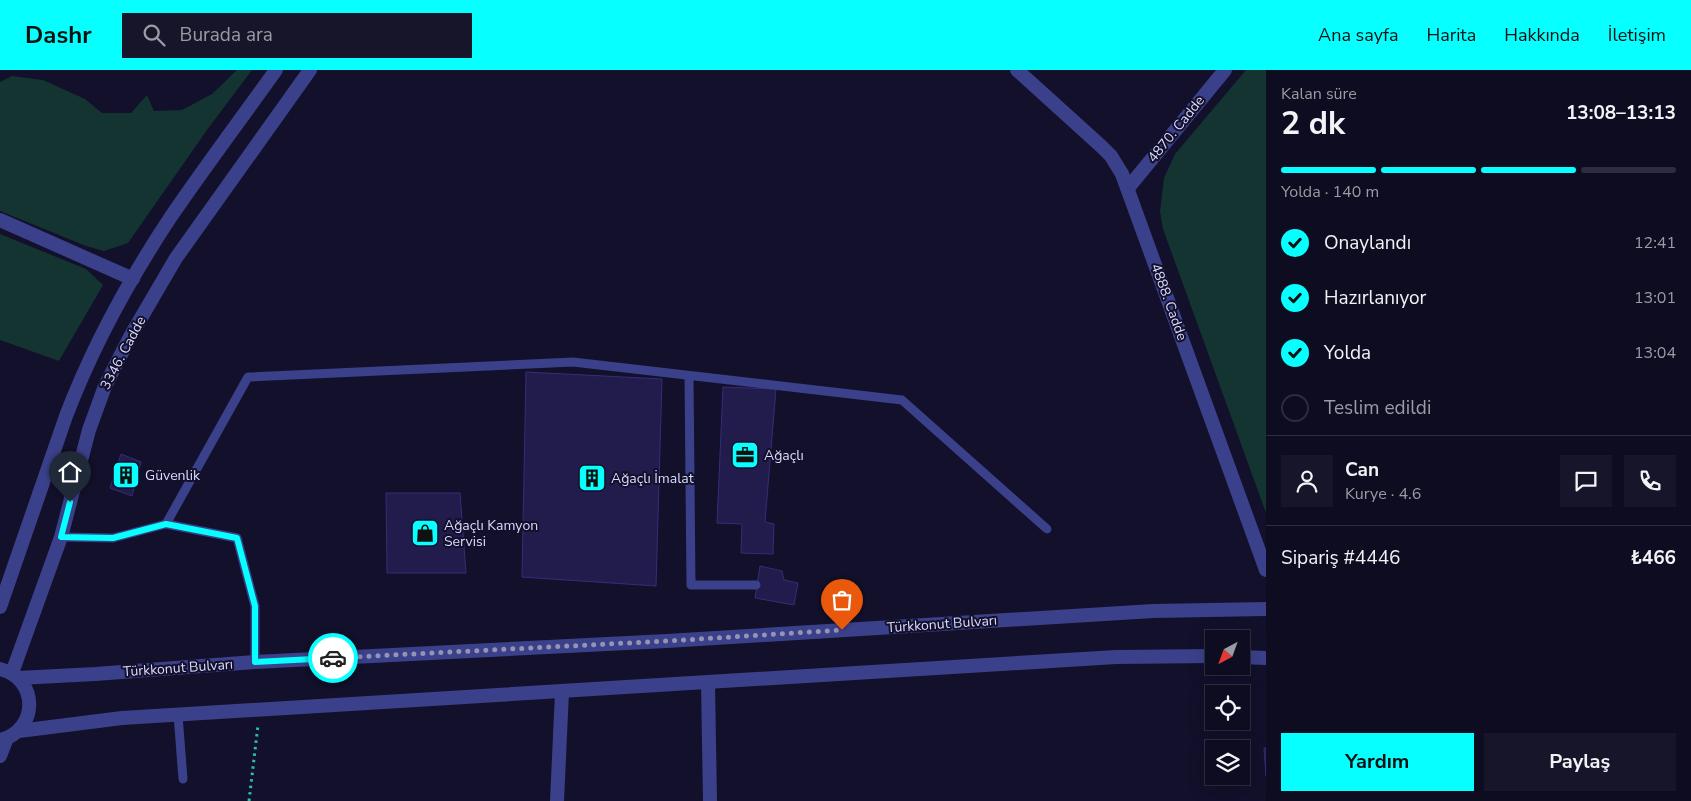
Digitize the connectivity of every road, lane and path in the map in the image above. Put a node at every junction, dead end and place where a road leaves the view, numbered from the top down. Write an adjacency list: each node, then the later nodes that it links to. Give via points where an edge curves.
1 (276, 70): 7 (street, 3346. Cadde, via 186,195)
2 (310, 70): 11 (street, 3346. Cadde, via 176,258 131,335 96,407)
3 (1017, 70): 5 (street, 4888. Cadde, via 1102,146)
4 (1225, 70): 5 (street, 4870. Cadde)
5 (1128, 188): 12 (street, 4888. Cadde)
6 (0, 220): 7 (street)
7 (133, 278): 14 (street, 3346. Cadde, via 74,394)
8 (689, 376): 9 (lane, via 573,362 248,376); 10 (lane, via 902,400); 13 (lane, via 691,586)
9 (166, 524): 11 (lane, via 113,538); 19 (lane, via 237,538 255,606)
10 (1047, 529)
11 (61, 537): 20 (street, 3346. Cadde)
12 (1266, 570)
13 (756, 585)
14 (0, 607)
15 (1266, 609): 19 (street, Türkkonut Bulvarı, via 1153,611)
16 (1205, 656): 21 (street, via 1116,657)
17 (1250, 657): 18 (street)
18 (1266, 658)
19 (255, 662): 20 (street, Türkkonut Bulvarı, via 95,674)
20 (10, 674): 25 (street, via 26,687 30,710 26,721)
21 (708, 683): 22 (street); 30 (street)
22 (562, 692): 23 (street); 29 (street)
23 (260, 710): 24 (street); 28 (path)
24 (178, 715): 25 (street, via 85,722); 27 (lane)
25 (8, 736): 26 (street)
26 (0, 756)
27 (183, 779)
28 (249, 801)
29 (557, 801)
30 (710, 801)

